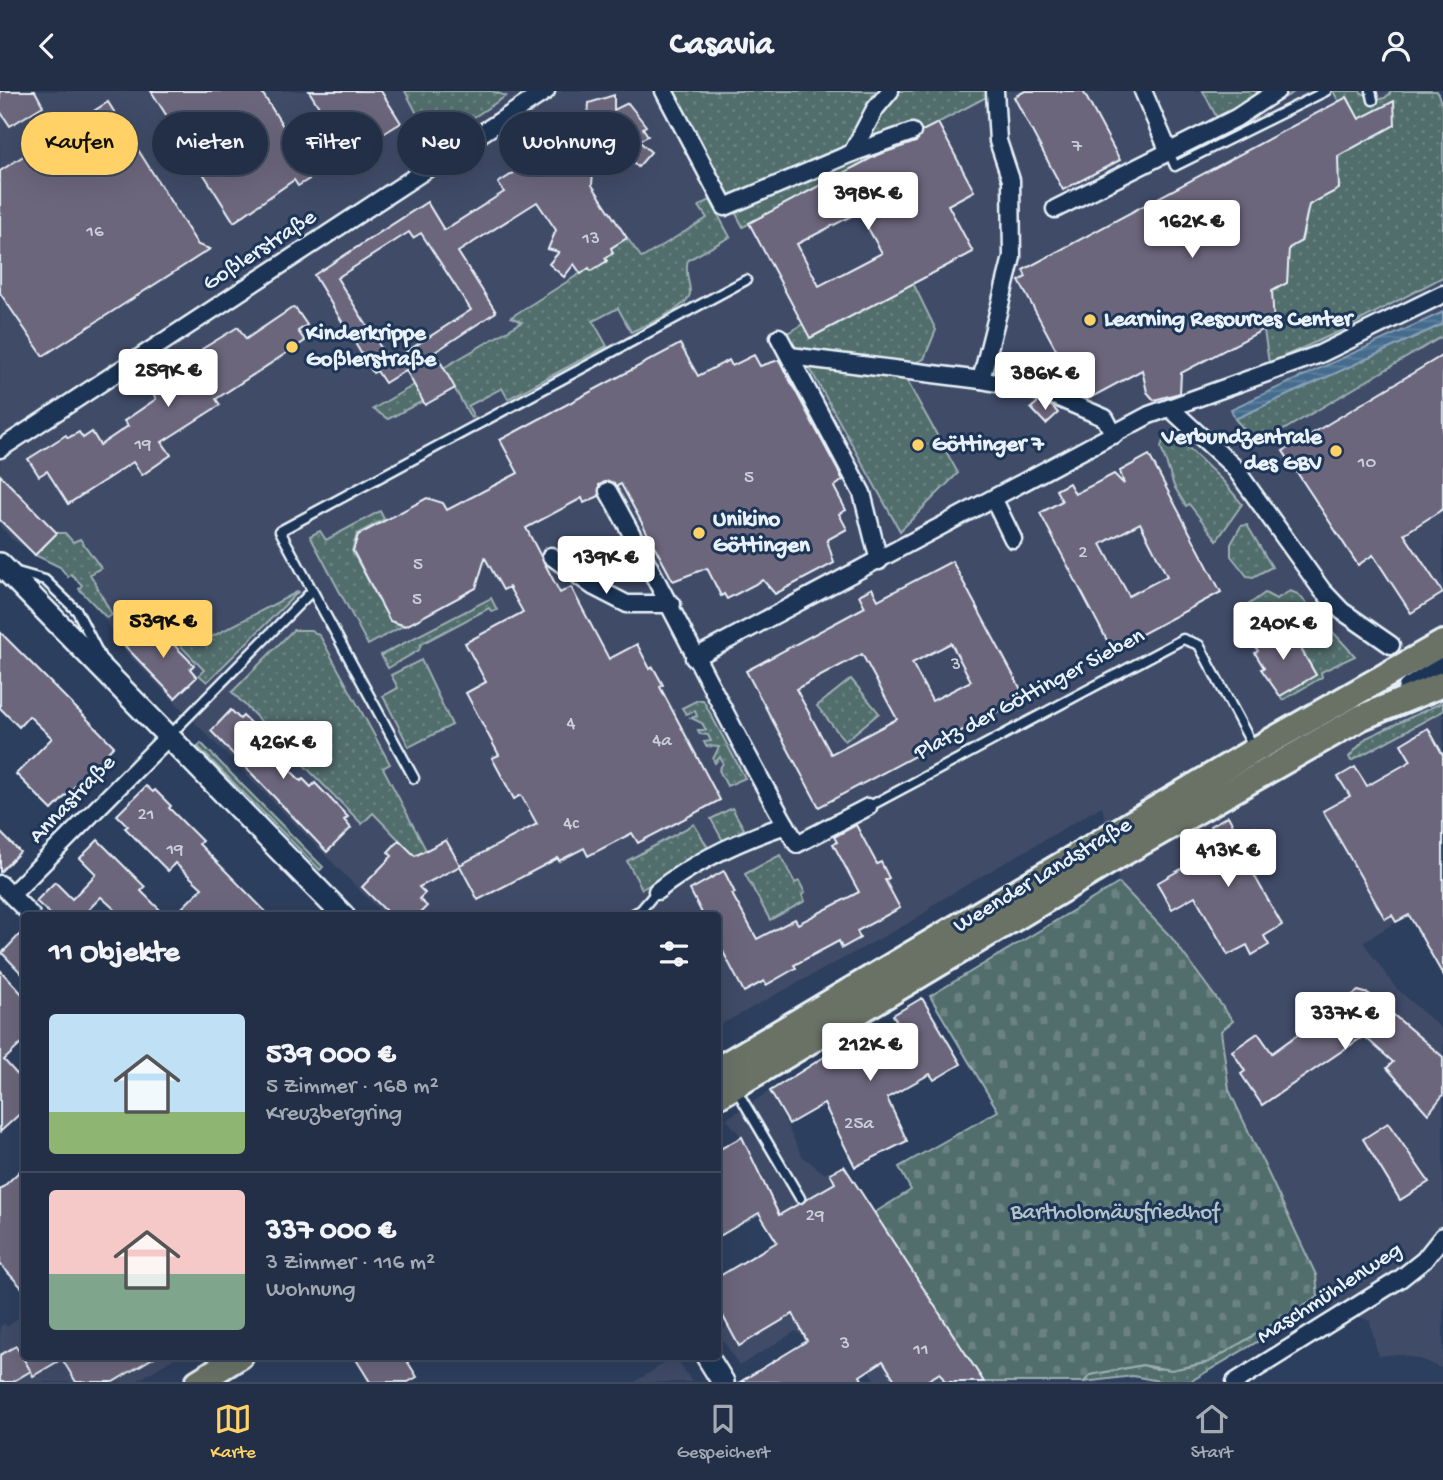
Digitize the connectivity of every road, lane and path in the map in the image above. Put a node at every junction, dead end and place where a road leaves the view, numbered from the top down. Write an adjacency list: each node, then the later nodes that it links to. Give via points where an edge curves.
1 (546, 91): 19 (street, Goßlerstraße)
2 (664, 91): 10 (street, via 725,208)
3 (890, 91): 10 (street)
4 (1143, 91): 9 (street)
5 (1277, 91): 9 (street)
6 (1326, 91): 9 (lane, via 1174,166)
7 (995, 95): 16 (street, via 998,141 1011,180 1012,257)
8 (912, 132): 10 (street)
9 (1169, 152): 11 (street)
10 (852, 153)
11 (1055, 209)
12 (746, 280): 26 (lane, via 280,531)
13 (1443, 294): 17 (street, via 1320,354)
14 (779, 337): 15 (street)
15 (790, 356): 16 (street); 24 (street, via 862,493)
16 (981, 380): 18 (street, via 1046,393 1105,418)
17 (1170, 408): 18 (street); 29 (street, via 1234,467 1322,590 1342,611)
18 (1114, 435): 21 (street)
19 (0, 449)
20 (608, 491): 27 (street)
21 (994, 500): 22 (street); 24 (street)
22 (1013, 539)
23 (551, 556): 27 (street, via 627,604)
24 (879, 561): 30 (street)
25 (2, 567): 34 (street)
26 (312, 591): 34 (lane); 36 (lane)
27 (672, 604): 30 (street)
28 (1443, 643): 35 (main road, Weender Landstraße)
29 (1391, 645)
30 (694, 658): 38 (street)
31 (1443, 669): 33 (street, Weender Landstraße)
32 (1443, 684): 33 (main road, Weender Landstraße)
33 (1362, 717): 44 (main road, Weender Landstraße)
34 (168, 737): 39 (street, Annastraße); 42 (street)
35 (1255, 750): 37 (lane, Platz der Göttinger Sieben, via 1199,645 1183,639); 44 (main road, Weender Landstraße)
36 (414, 778)
37 (868, 807): 38 (street, Platz der Göttinger Sieben, via 797,844)
38 (786, 825): 40 (street, via 756,835 674,877)
39 (6, 890): 41 (street)
40 (657, 891): 43 (lane)
41 (28, 912)
42 (340, 912)
43 (636, 912)
44 (723, 1084): 45 (lane)
45 (800, 1198)
46 (1443, 1235): 51 (street, Maschmühlenweg, via 1424,1260 1400,1279)
47 (709, 1360): 50 (street)
48 (231, 1368): 49 (main road)
49 (198, 1382)
50 (723, 1382)
51 (1235, 1382)

